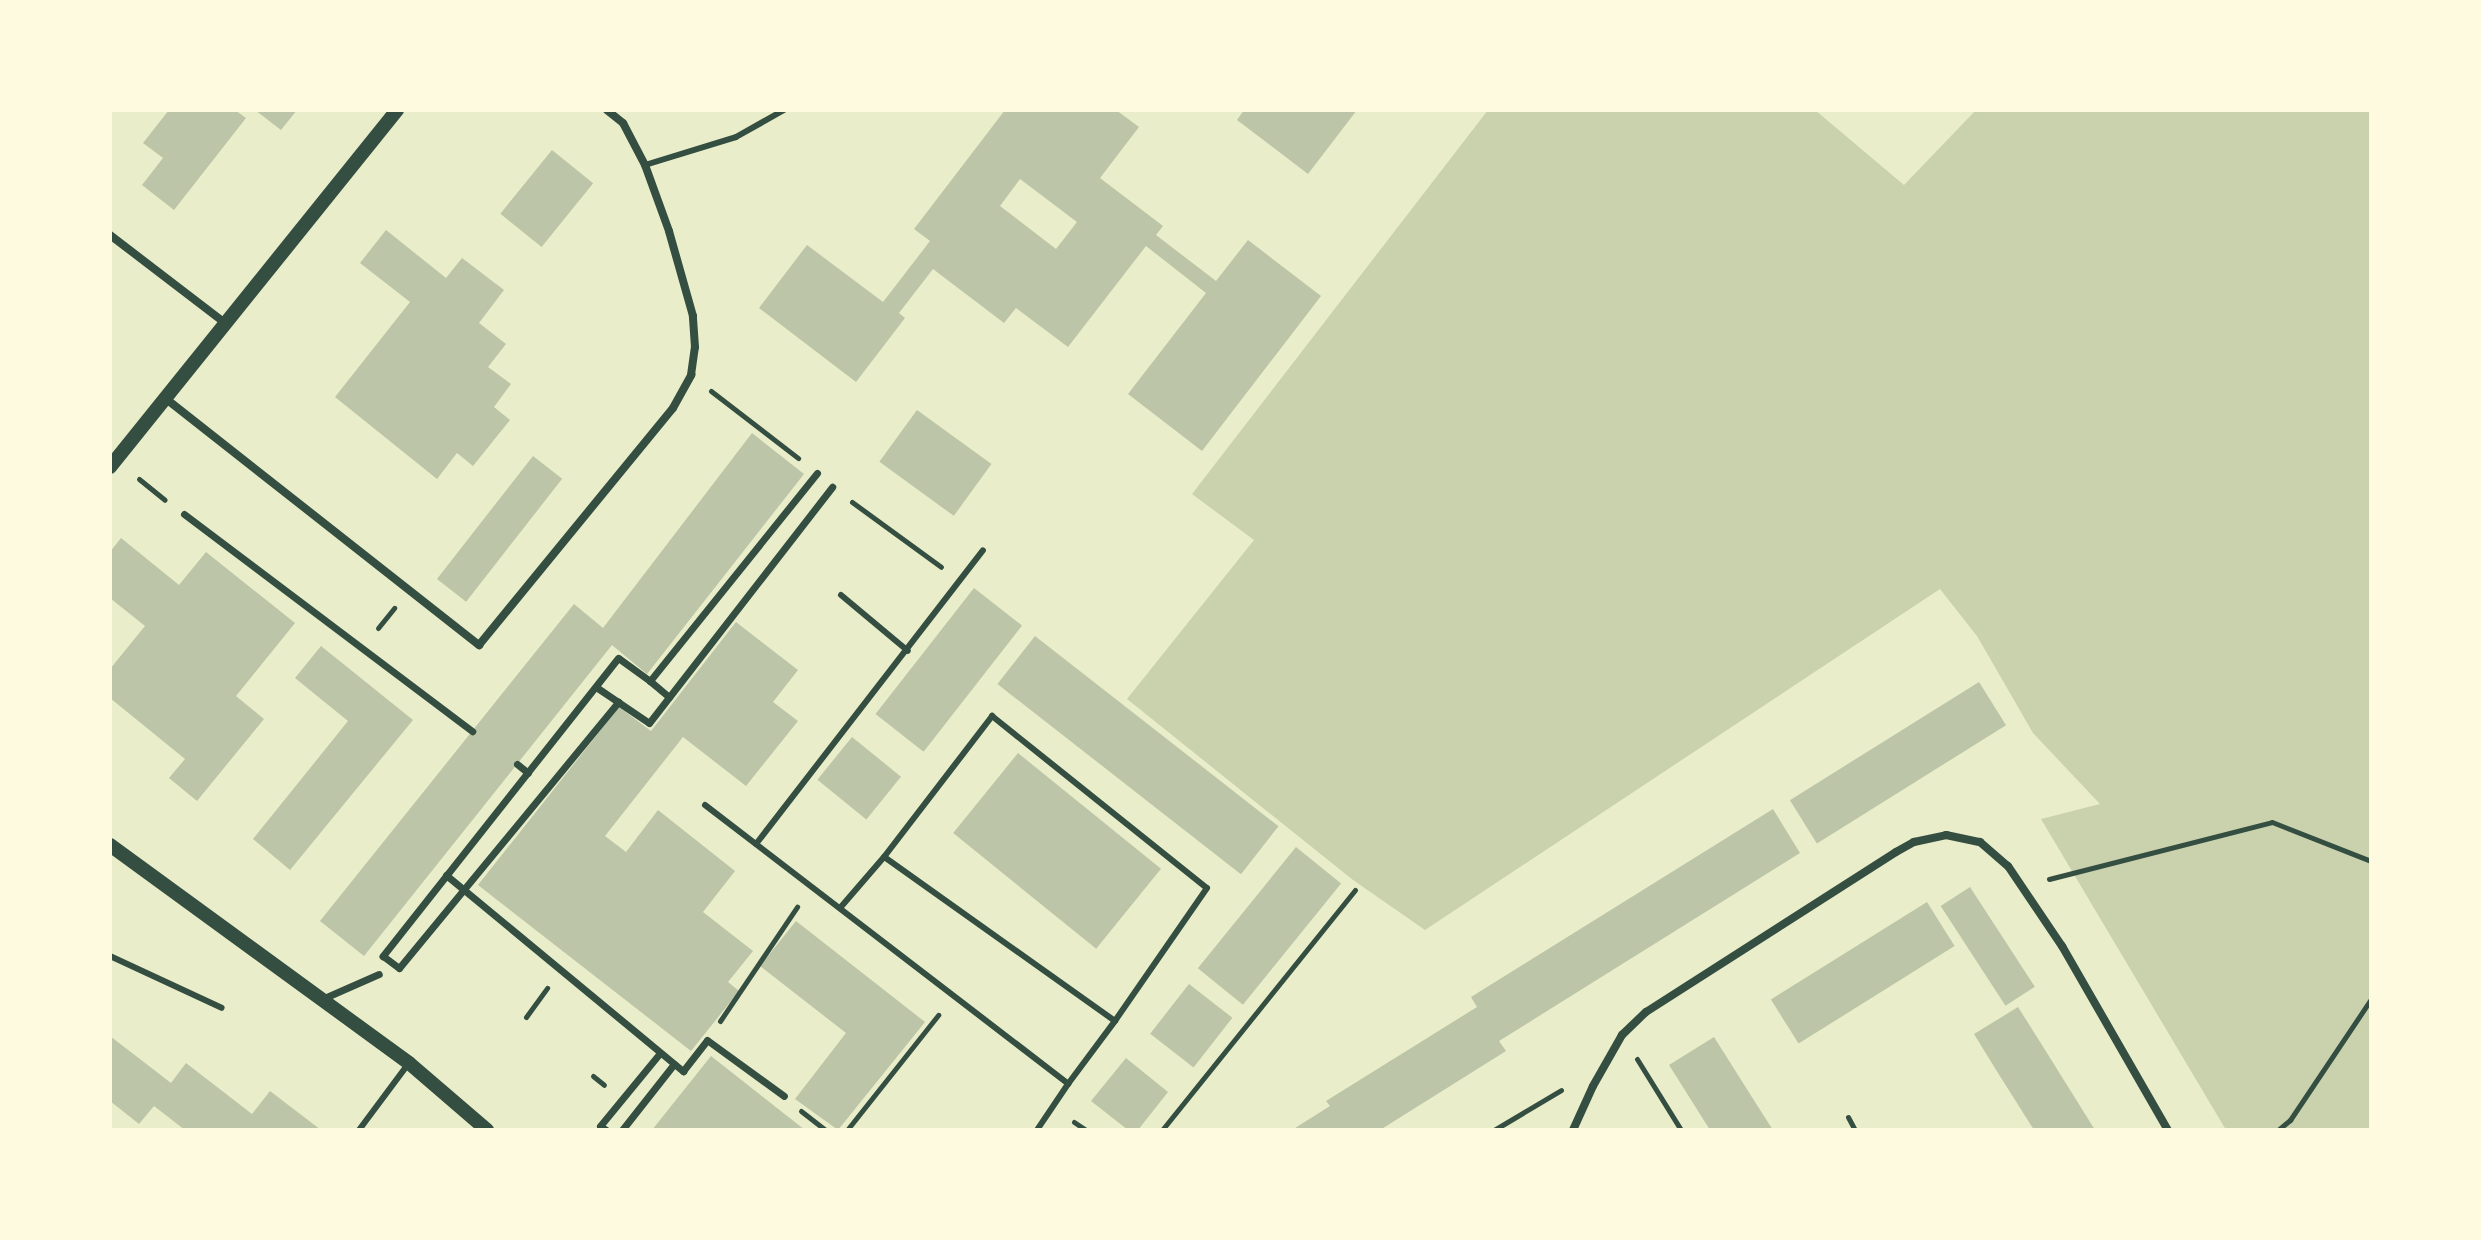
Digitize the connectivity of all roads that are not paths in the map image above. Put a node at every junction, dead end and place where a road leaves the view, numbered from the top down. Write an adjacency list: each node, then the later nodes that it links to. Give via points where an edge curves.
1 (397, 110): 6 (street)
2 (607, 110): 4 (street, via 623,123)
3 (784, 110): 4 (lane, via 736,137)
4 (645, 165): 7 (street, via 693,316 691,375 679,397 479,645)
5 (110, 235): 6 (street)
6 (225, 323): 7 (street)
7 (165, 398): 8 (street)
8 (113, 464)
9 (817, 473): 15 (street)
10 (832, 487): 17 (street)
11 (184, 514): 19 (street)
12 (983, 550): 14 (lane)
13 (841, 595): 14 (lane)
14 (908, 651): 23 (lane)
15 (650, 681): 16 (street, via 618,658); 17 (street)
16 (596, 687): 18 (street); 21 (street)
17 (669, 697): 18 (street, via 649,723)
18 (618, 702): 27 (street)
19 (472, 731)
20 (517, 764): 21 (street)
21 (528, 773): 26 (street)
22 (705, 805): 23 (lane)
23 (756, 844): 28 (lane)
24 (111, 848): 31 (street)
25 (884, 857): 28 (lane); 33 (lane); 33 (lane, via 992,716 1207,888)
26 (446, 875): 27 (street); 27 (street, via 383,956 399,968)
27 (464, 890): 34 (street)
28 (840, 908): 37 (lane)
29 (110, 956): 32 (lane)
30 (379, 974): 31 (street)
31 (320, 1000): 35 (street)
32 (222, 1008)
33 (1115, 1021): 37 (lane)
34 (660, 1053): 36 (street); 41 (street, via 600,1126)
35 (409, 1063): 39 (lane); 40 (street)
36 (674, 1064): 38 (street, via 683,1071 707,1040); 42 (street)
37 (1068, 1084): 43 (lane)
38 (784, 1096)
39 (359, 1130)
40 (487, 1130)
41 (606, 1130)
42 (622, 1130)
43 (1037, 1130)
44 (1573, 1130): 45 (street, via 1622,1035 1646,1012 1914,842 1946,835 1980,842 2008,866 2062,946)
45 (2168, 1130)

